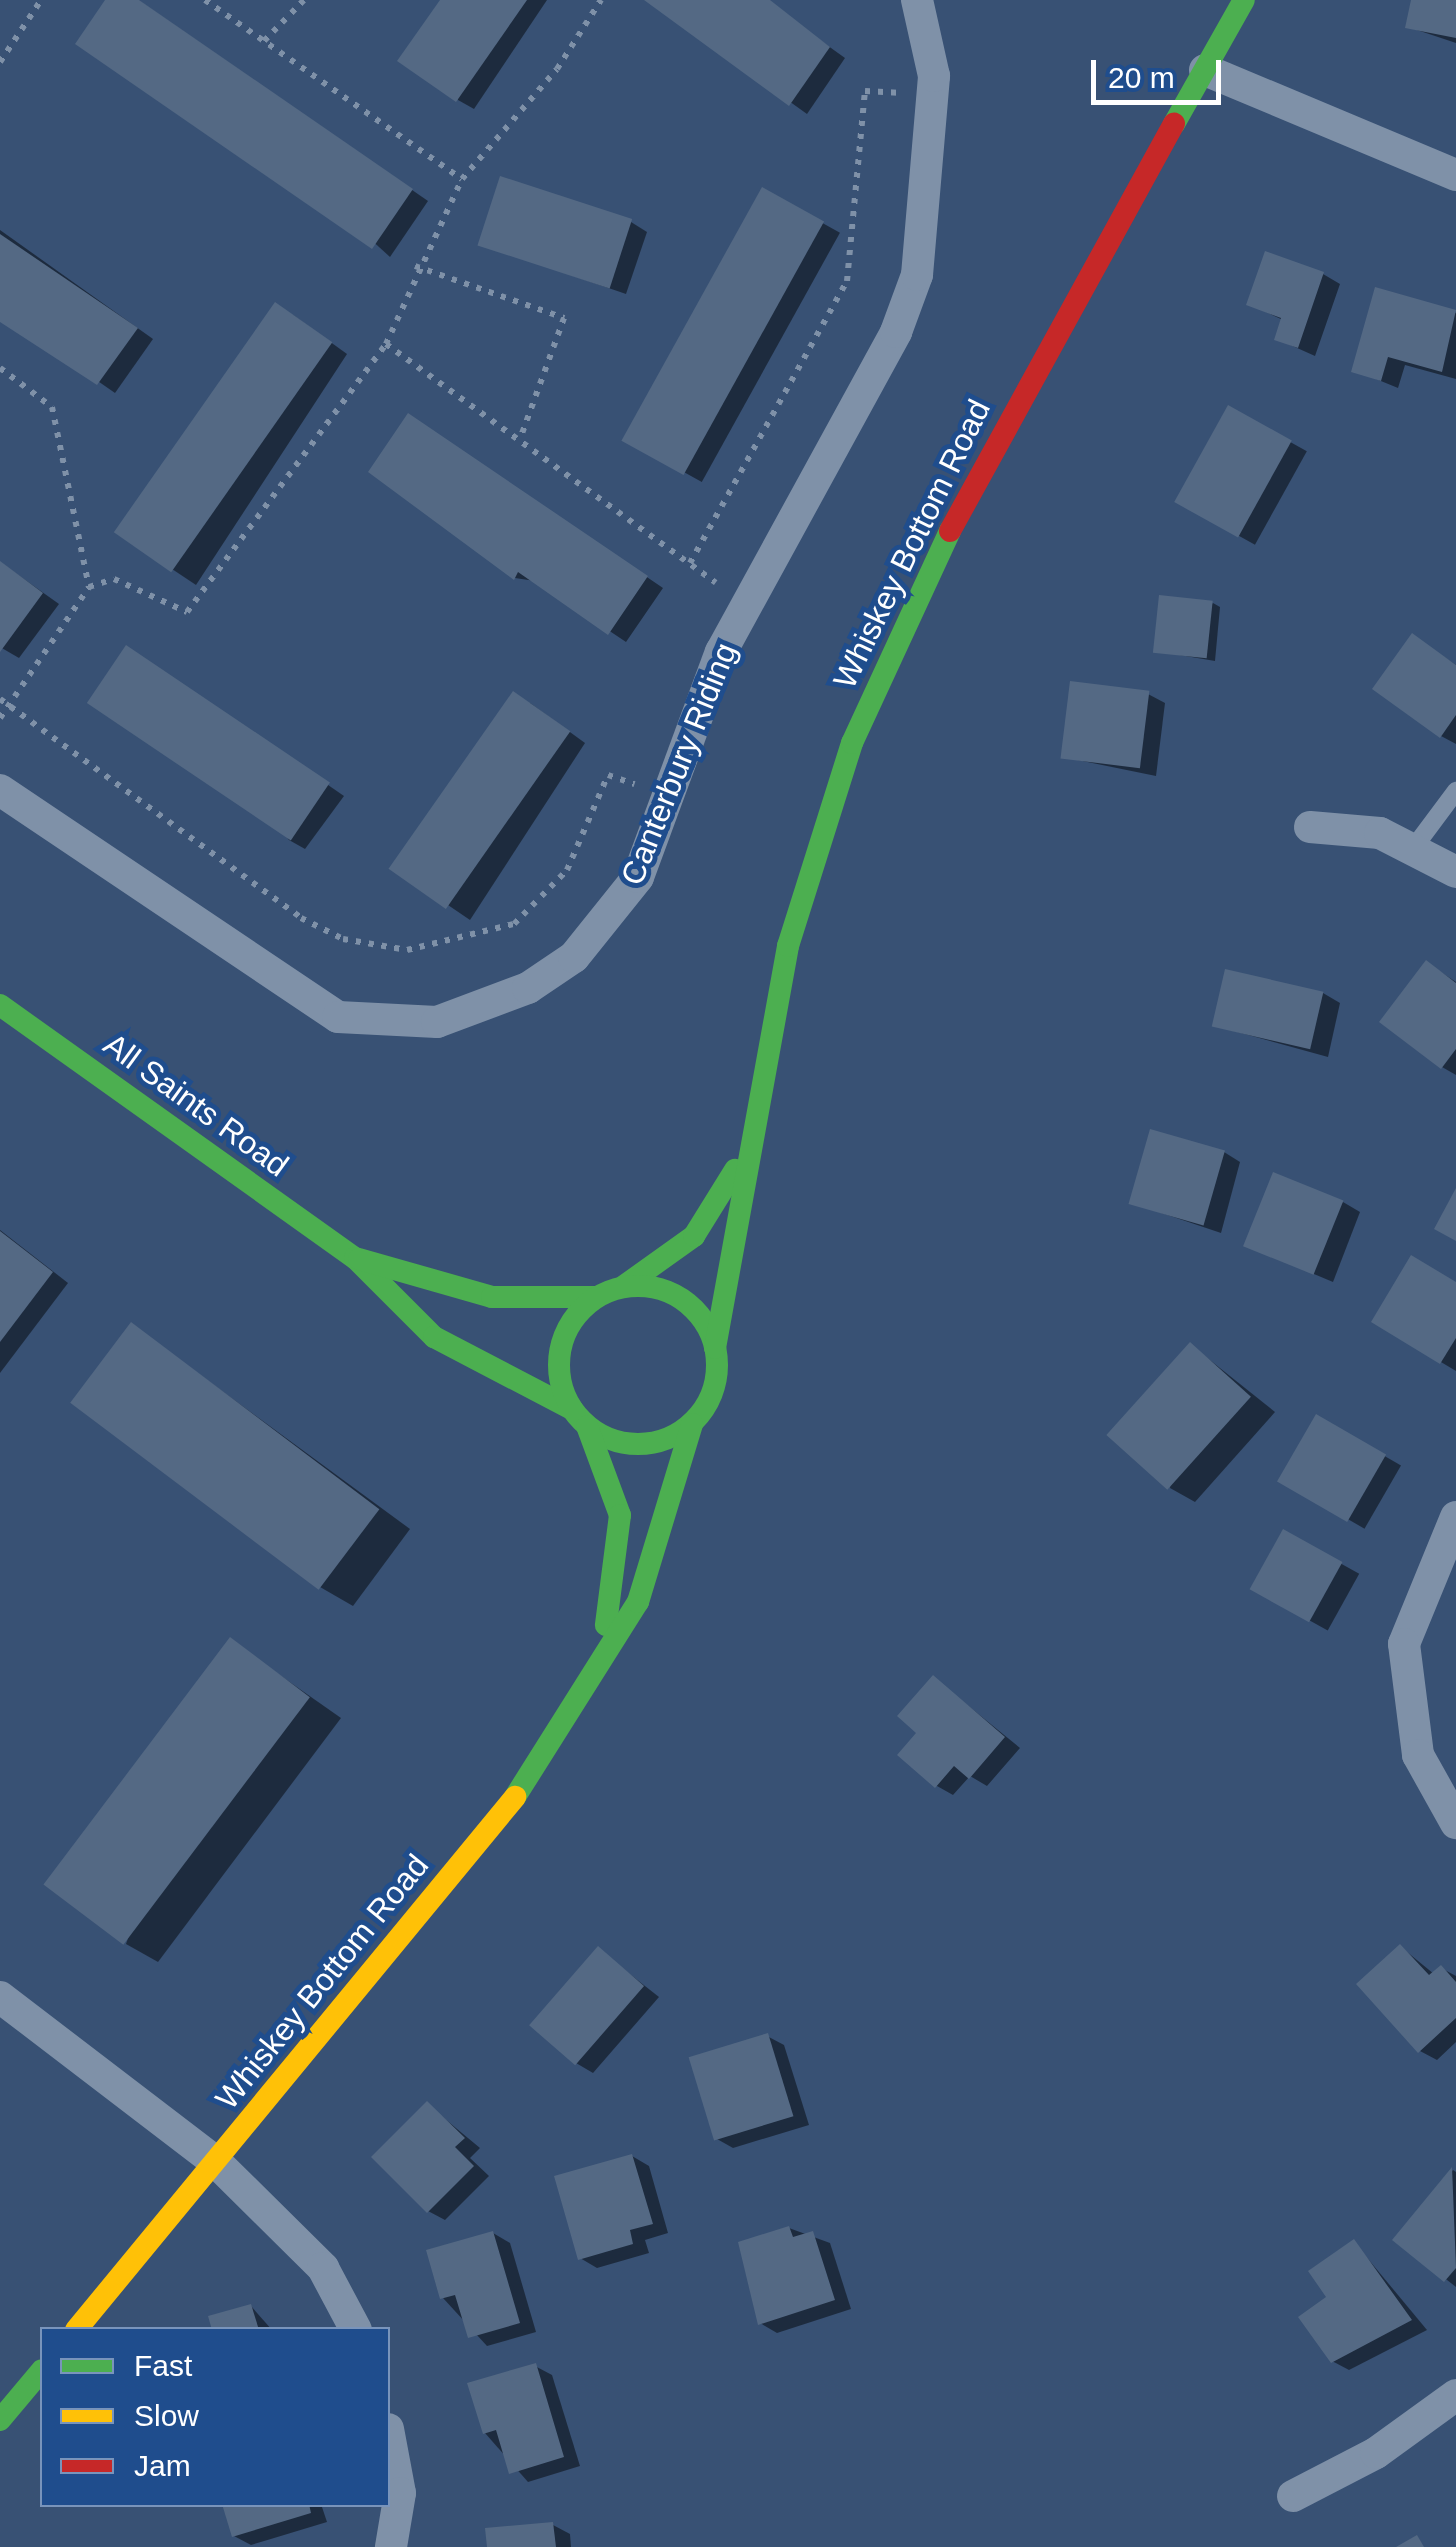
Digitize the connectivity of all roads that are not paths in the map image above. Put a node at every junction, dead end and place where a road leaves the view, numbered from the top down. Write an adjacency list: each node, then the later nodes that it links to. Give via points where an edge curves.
1 (916, 0): 5 (street, Canterbury Riding, via 934,76 917,275 896,332 746,604 659,830 614,918 528,988 438,1022 338,1017)
2 (1244, 0): 3 (street, Whiskey Bottom Road)
3 (1205, 70): 4 (street); 11 (street, Whiskey Bottom Road, via 969,489 852,742 788,946)
4 (1456, 175)
5 (0, 790)
6 (1456, 791): 8 (lane)
7 (1310, 827): 8 (street)
8 (1416, 846): 9 (street)
9 (1456, 872)
10 (0, 1005): 12 (street, All Saints Road)
11 (742, 1158): 13 (street, Whiskey Bottom Road, via 694,1236); 15 (street, Whiskey Bottom Road)
12 (356, 1258): 14 (street, All Saints Road, via 492,1297); 16 (street, All Saints Road, via 434,1337)
13 (624, 1286): 14 (street); 15 (street, via 681,1298)
14 (595, 1297): 16 (street, via 560,1349)
15 (715, 1348): 17 (street, via 716,1380)
16 (579, 1418): 17 (street, via 639,1444); 19 (street, Whiskey Bottom Road, via 620,1515)
17 (692, 1424): 19 (street, Whiskey Bottom Road, via 638,1602)
18 (1456, 1517): 20 (street, via 1404,1644 1418,1755)
19 (599, 1663): 22 (street, Whiskey Bottom Road, via 537,1770)
20 (1456, 1822)
21 (0, 1997): 22 (street)
22 (216, 2162): 23 (street, Whiskey Bottom Road); 24 (street, via 323,2268)
23 (78, 2327)
24 (354, 2327)
25 (40, 2372): 27 (street)
26 (1456, 2395): 29 (street, via 1376,2454)
27 (0, 2420)
28 (390, 2440): 30 (street, via 400,2493)
29 (1294, 2496)
30 (391, 2547)

